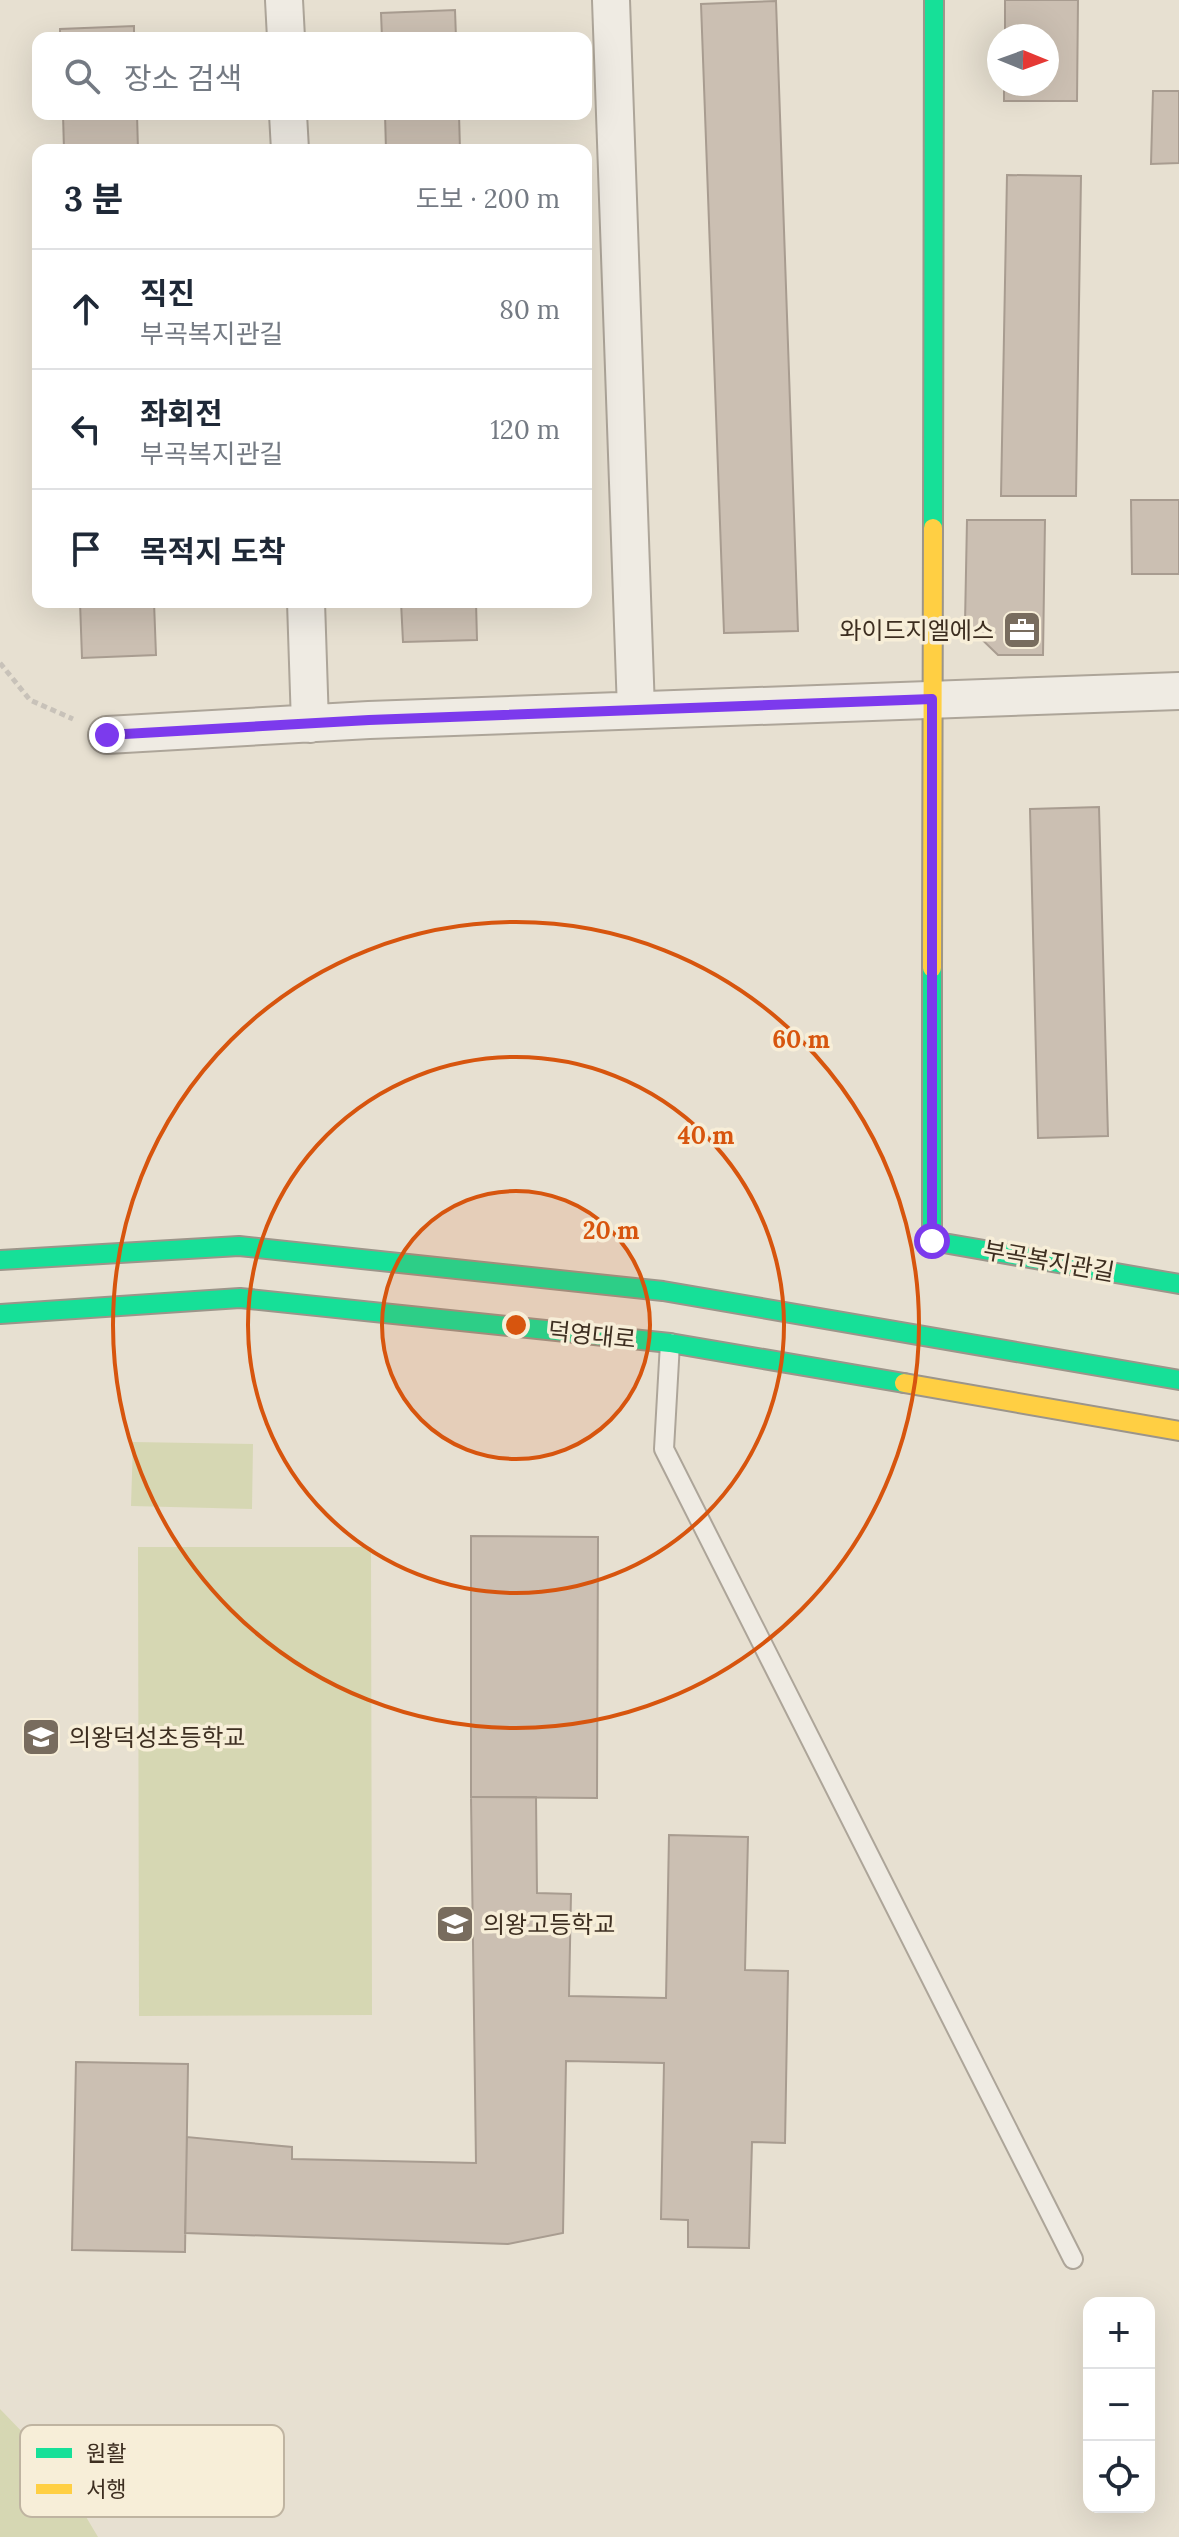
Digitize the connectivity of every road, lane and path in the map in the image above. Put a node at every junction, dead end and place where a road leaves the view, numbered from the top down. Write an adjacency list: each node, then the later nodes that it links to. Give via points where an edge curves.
1 (284, 0): 4 (street)
2 (611, 0): 11 (street)
3 (934, 0): 10 (street)
4 (286, 32)
5 (288, 120): 6 (street)
6 (290, 144)
7 (306, 608): 12 (street)
8 (0, 663): 13 (path, via 30,700)
9 (1179, 691): 10 (street)
10 (932, 699): 11 (street); 15 (street, 부곡복지관길, via 932,1241)
11 (636, 710): 12 (street)
12 (310, 724): 13 (street)
13 (107, 735)
14 (0, 1260): 18 (street, via 239,1246 663,1291)
15 (1179, 1284)
16 (0, 1314): 17 (street, 덕영대로, via 240,1298)
17 (670, 1343): 19 (street, 덕영대로); 20 (lane, via 664,1449)
18 (1179, 1380)
19 (1179, 1431)
20 (1073, 2259)

